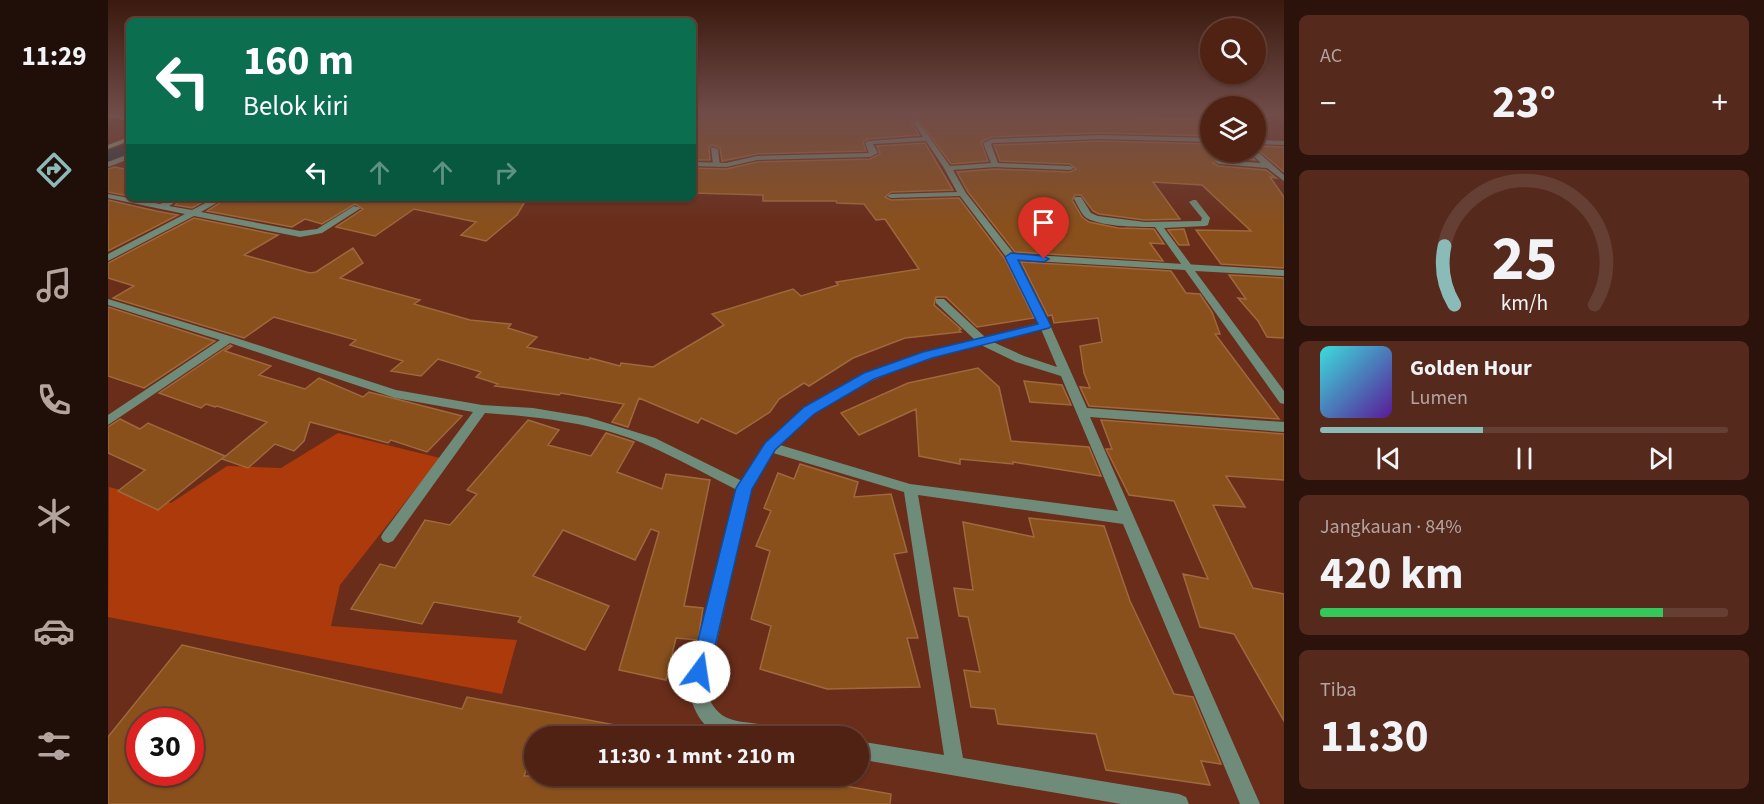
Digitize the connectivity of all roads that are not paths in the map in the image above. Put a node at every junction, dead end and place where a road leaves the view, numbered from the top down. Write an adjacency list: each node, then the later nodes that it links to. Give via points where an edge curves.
1 (714, 150): 10 (street)
2 (873, 151): 10 (street, via 870,155 757,158)
3 (935, 151): 13 (street)
4 (989, 151): 11 (street)
5 (126, 157): 9 (street)
6 (1219, 162): 12 (street)
7 (1264, 162): 12 (street)
8 (696, 164): 10 (street)
9 (108, 165)
10 (717, 165)
11 (995, 165): 13 (street); 14 (street)
12 (1269, 166): 15 (street)
13 (948, 168): 16 (street)
14 (1070, 168)
15 (1284, 179)
16 (962, 194): 18 (street); 29 (street)
17 (108, 195): 19 (street)
18 (891, 196)
19 (126, 199)
20 (1078, 199): 28 (street, via 1088,215 1094,217)
21 (134, 201): 25 (street)
22 (172, 201): 25 (street)
23 (215, 201): 27 (street)
24 (1192, 202): 28 (street, via 1206,218 1205,223)
25 (160, 207): 27 (street)
26 (357, 208): 27 (street, via 319,231 300,234)
27 (194, 212): 30 (street)
28 (1157, 224): 31 (street)
29 (1011, 257): 31 (street); 35 (street)
30 (108, 258)
31 (1187, 266): 32 (street); 39 (street)
32 (1284, 273)
33 (940, 301): 37 (street)
34 (109, 303): 36 (street)
35 (1045, 326): 37 (street); 38 (street)
36 (229, 339): 40 (street, via 395,394); 42 (street)
37 (984, 342): 38 (street); 44 (street, via 928,355 869,376 809,411)
38 (1066, 374): 41 (street)
39 (1284, 400)
40 (482, 409): 45 (street, via 587,421 651,441); 48 (street)
41 (1083, 412): 43 (street); 47 (street)
42 (108, 422)
43 (1284, 427)
44 (770, 447): 45 (street); 46 (street)
45 (744, 488): 49 (street, via 697,690 700,707 711,722)
46 (910, 489): 47 (street); 51 (street)
47 (1125, 518): 53 (street)
48 (388, 537)
49 (722, 726)
50 (869, 752): 51 (street)
51 (955, 765): 52 (street)
52 (1179, 804)
53 (1250, 804)

